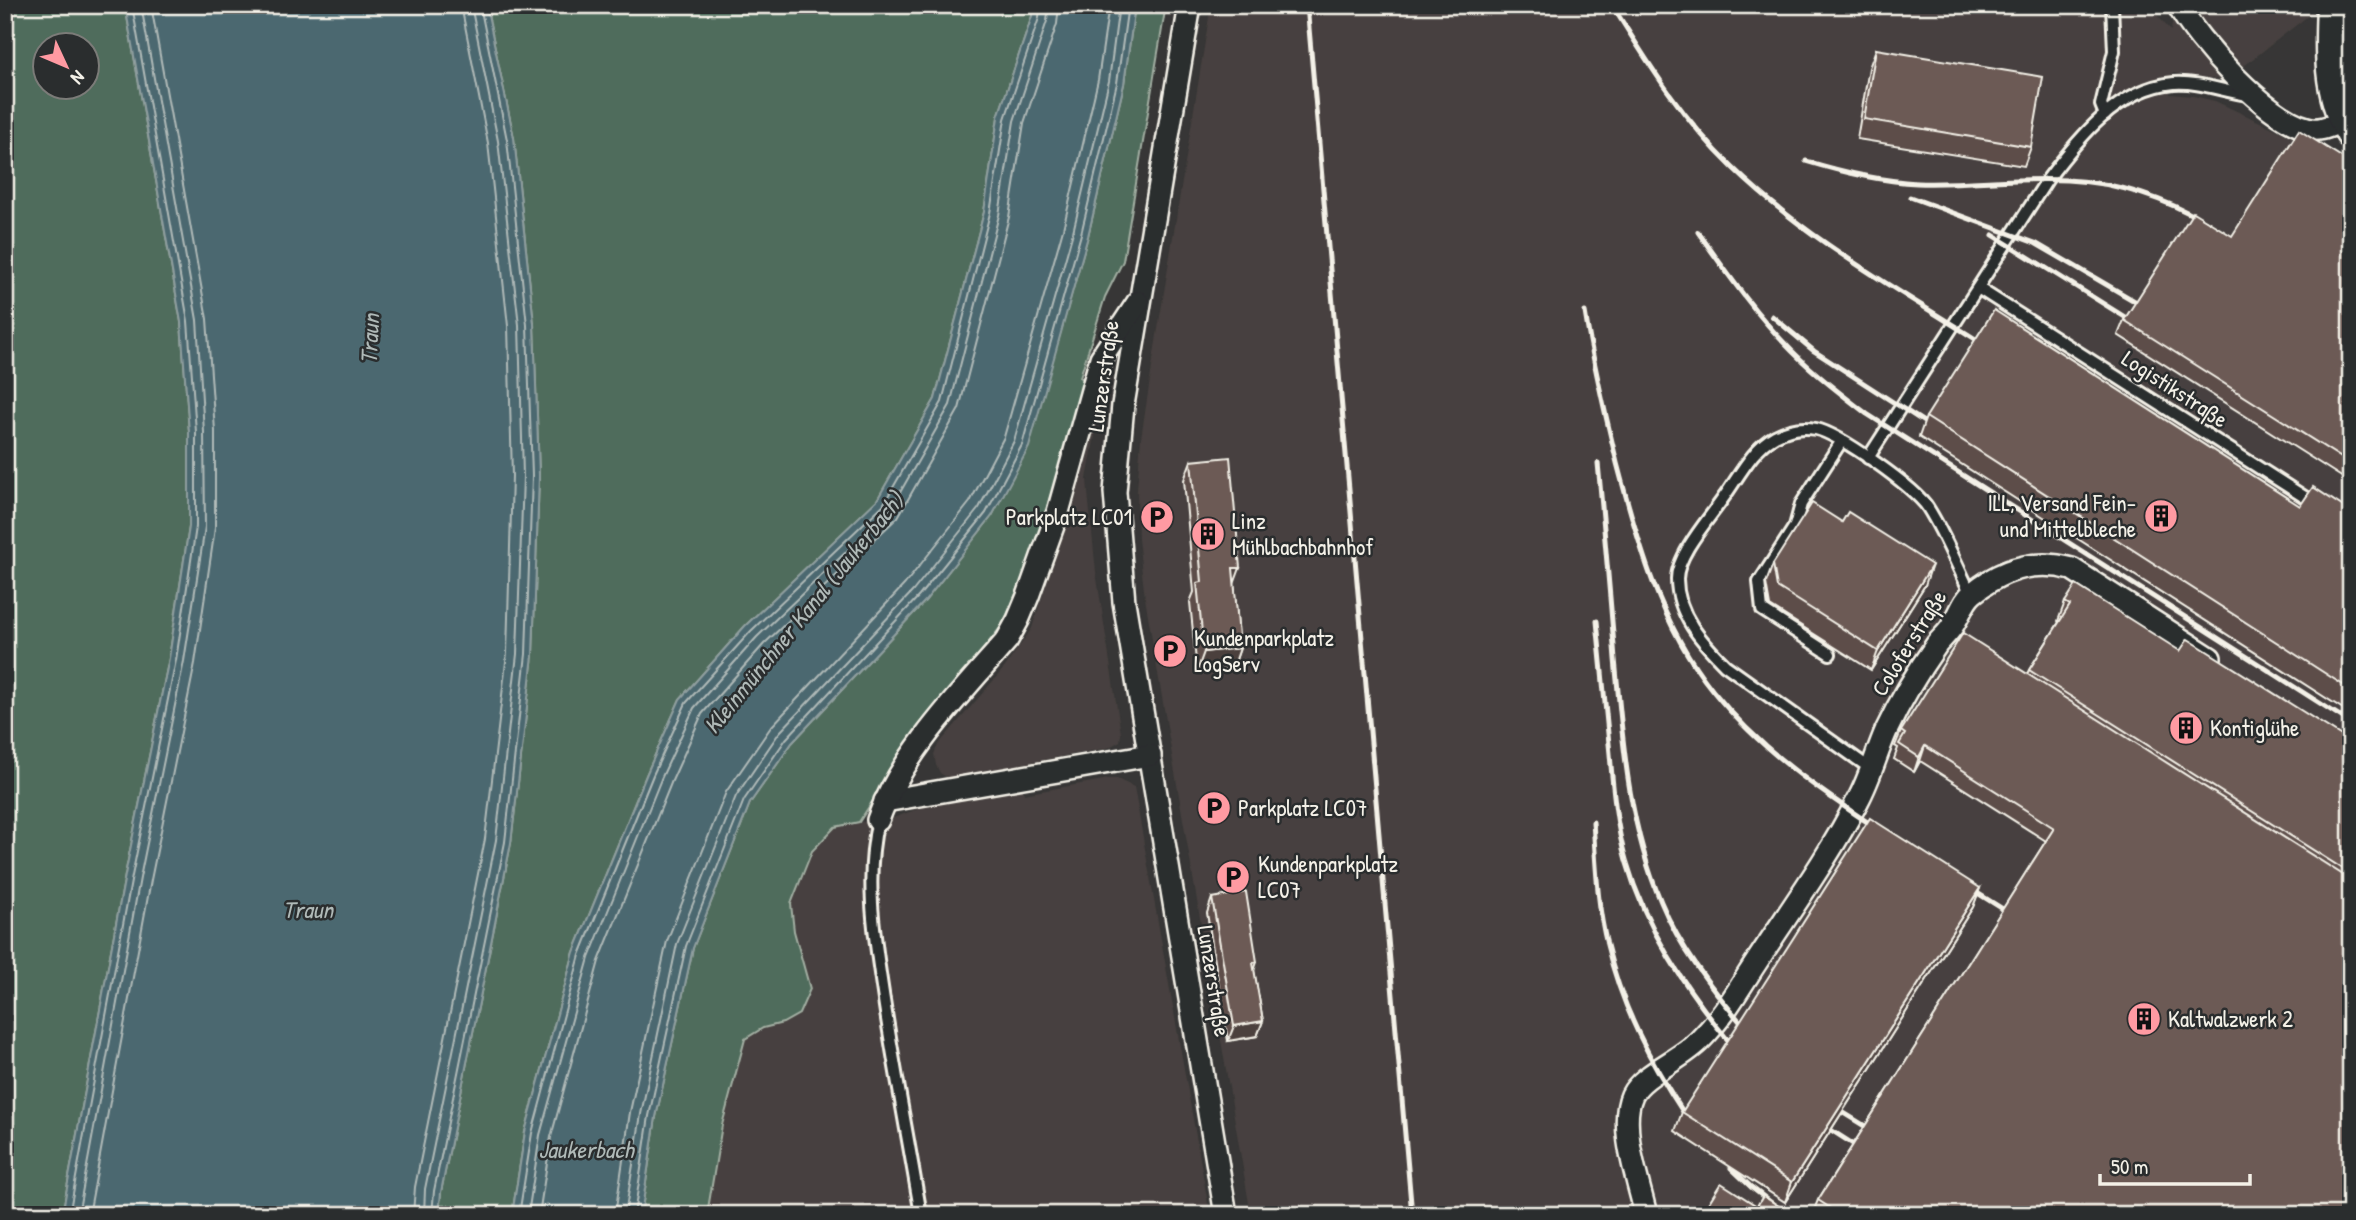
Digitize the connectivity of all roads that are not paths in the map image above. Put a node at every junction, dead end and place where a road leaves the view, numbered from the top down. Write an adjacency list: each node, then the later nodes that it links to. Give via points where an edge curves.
1 (1190, 5): 9 (street, Lunzerstraße)
2 (2112, 5): 6 (lane, via 2114,51 2101,105)
3 (2178, 5): 5 (street, via 2220,62)
4 (2332, 5): 7 (street, via 2331,72)
5 (2256, 96): 6 (lane, via 2174,83 2127,99); 7 (street, via 2307,128)
6 (2105, 115): 8 (lane, via 2075,143 2047,180)
7 (2347, 127)
8 (1978, 288): 11 (lane); 12 (lane, Logistikstraße)
9 (1141, 297): 16 (street, Lunzerstraße, via 1123,405 1115,492 1124,602); 18 (street, via 1101,358 1058,512 1018,620 904,769)
10 (1841, 442): 11 (lane, Coloferstraße); 14 (lane, via 1759,582 1762,611); 17 (lane, Coloferstraße, via 1818,429 1794,428 1773,437 1754,454 1691,545 1677,578 1689,622 1705,645)
11 (1868, 458): 13 (lane, Coloferstraße, via 1900,478 1927,506)
12 (2328, 511)
13 (1971, 594): 15 (street, via 2002,573 2033,564 2072,569); 17 (street, Coloferstraße, via 1903,698)
14 (1830, 654)
15 (2223, 666)
16 (1150, 755): 18 (street); 20 (street, Lunzerstraße)
17 (1871, 769): 21 (street, Coloferstraße, via 1842,831 1721,1015 1701,1040 1644,1079 1632,1095 1628,1134)
18 (881, 811): 19 (lane, via 870,869 874,930)
19 (921, 1215)
20 (1226, 1215)
21 (1646, 1215)

